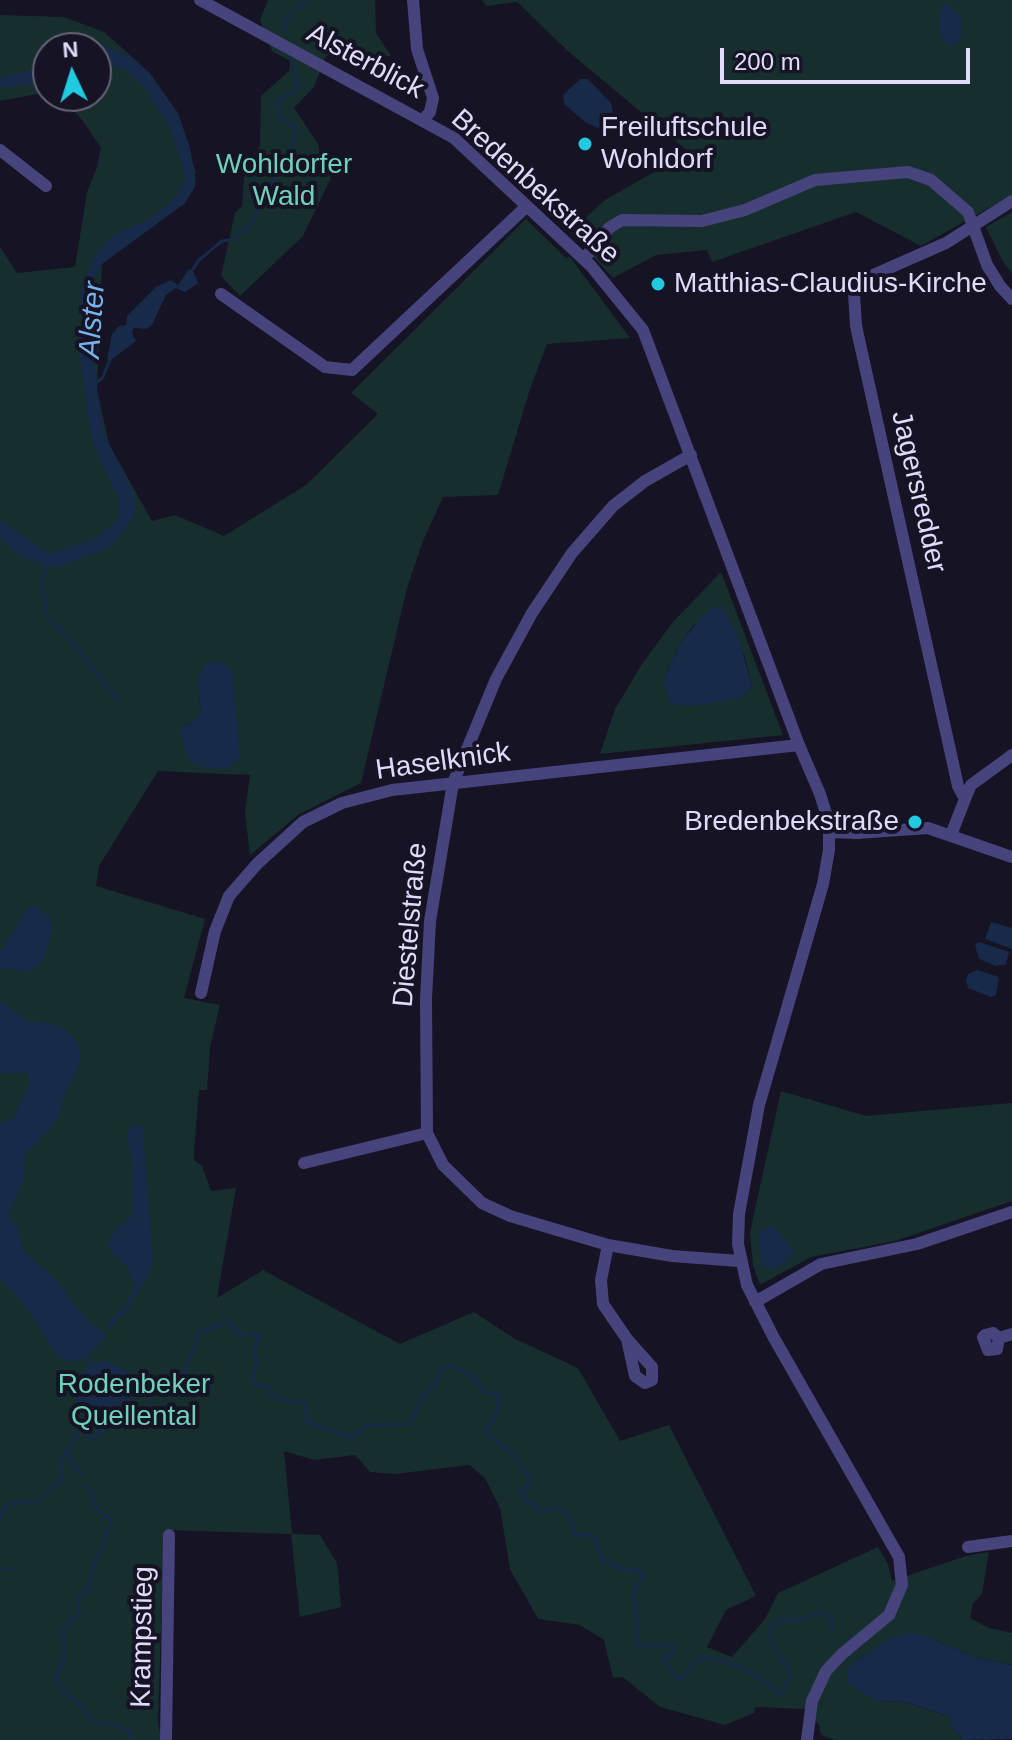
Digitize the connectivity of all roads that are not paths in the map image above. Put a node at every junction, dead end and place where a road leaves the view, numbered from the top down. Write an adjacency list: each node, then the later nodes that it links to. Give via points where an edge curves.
1 (200, 0): 3 (street, Alsterblick)
2 (413, 0): 3 (street, Bredenbekstraße, via 417,49 433,98)
3 (423, 120): 7 (street, Bredenbekstraße, via 463,146)
4 (0, 150): 5 (street)
5 (46, 186)
6 (1012, 201): 8 (street, Jagersredder)
7 (527, 206): 9 (street, Bredenbekstraße); 10 (street, via 352,370 325,367)
8 (975, 225): 9 (street, via 963,207 924,176 888,172 815,180 745,210 702,221 622,220); 11 (street, via 987,265); 16 (street, Jagersredder, via 871,276 854,293 853,310)
9 (584, 259): 12 (street, Bredenbekstraße, via 643,330)
10 (221, 294)
11 (1012, 299)
12 (691, 455): 13 (street, Bredenbekstraße); 15 (street, Diestelstraße, via 613,506 572,553 496,679)
13 (799, 745): 15 (street, Haselknick); 17 (street, Bredenbekstraße)
14 (1012, 755): 16 (street, via 971,785)
15 (453, 783): 20 (street, Haselknick, via 392,790 342,803 303,822 229,896); 21 (street, Diestelstraße, via 430,921)
16 (965, 799): 18 (street)
17 (830, 832): 18 (street, via 924,827); 25 (street, Bredenbekstraße, via 823,884 759,1105 739,1214)
18 (951, 835): 19 (street)
19 (1012, 857)
20 (201, 993)
21 (427, 1133): 22 (street); 24 (street, Diestelstraße, via 443,1165 482,1203)
22 (304, 1163)
23 (1012, 1212): 26 (street, via 917,1244 821,1264)
24 (608, 1245): 25 (street, Diestelstraße); 27 (street, via 601,1280 603,1304)
25 (739, 1261): 26 (street, Bredenbekstraße)
26 (755, 1302): 32 (street, Bredenbekstraße, via 899,1557 902,1585 896,1602 889,1615 826,1671 812,1701)
27 (627, 1339)
28 (169, 1535): 31 (street, Krampstieg)
29 (1012, 1541): 30 (street)
30 (968, 1547)
31 (166, 1740)
32 (807, 1740)

